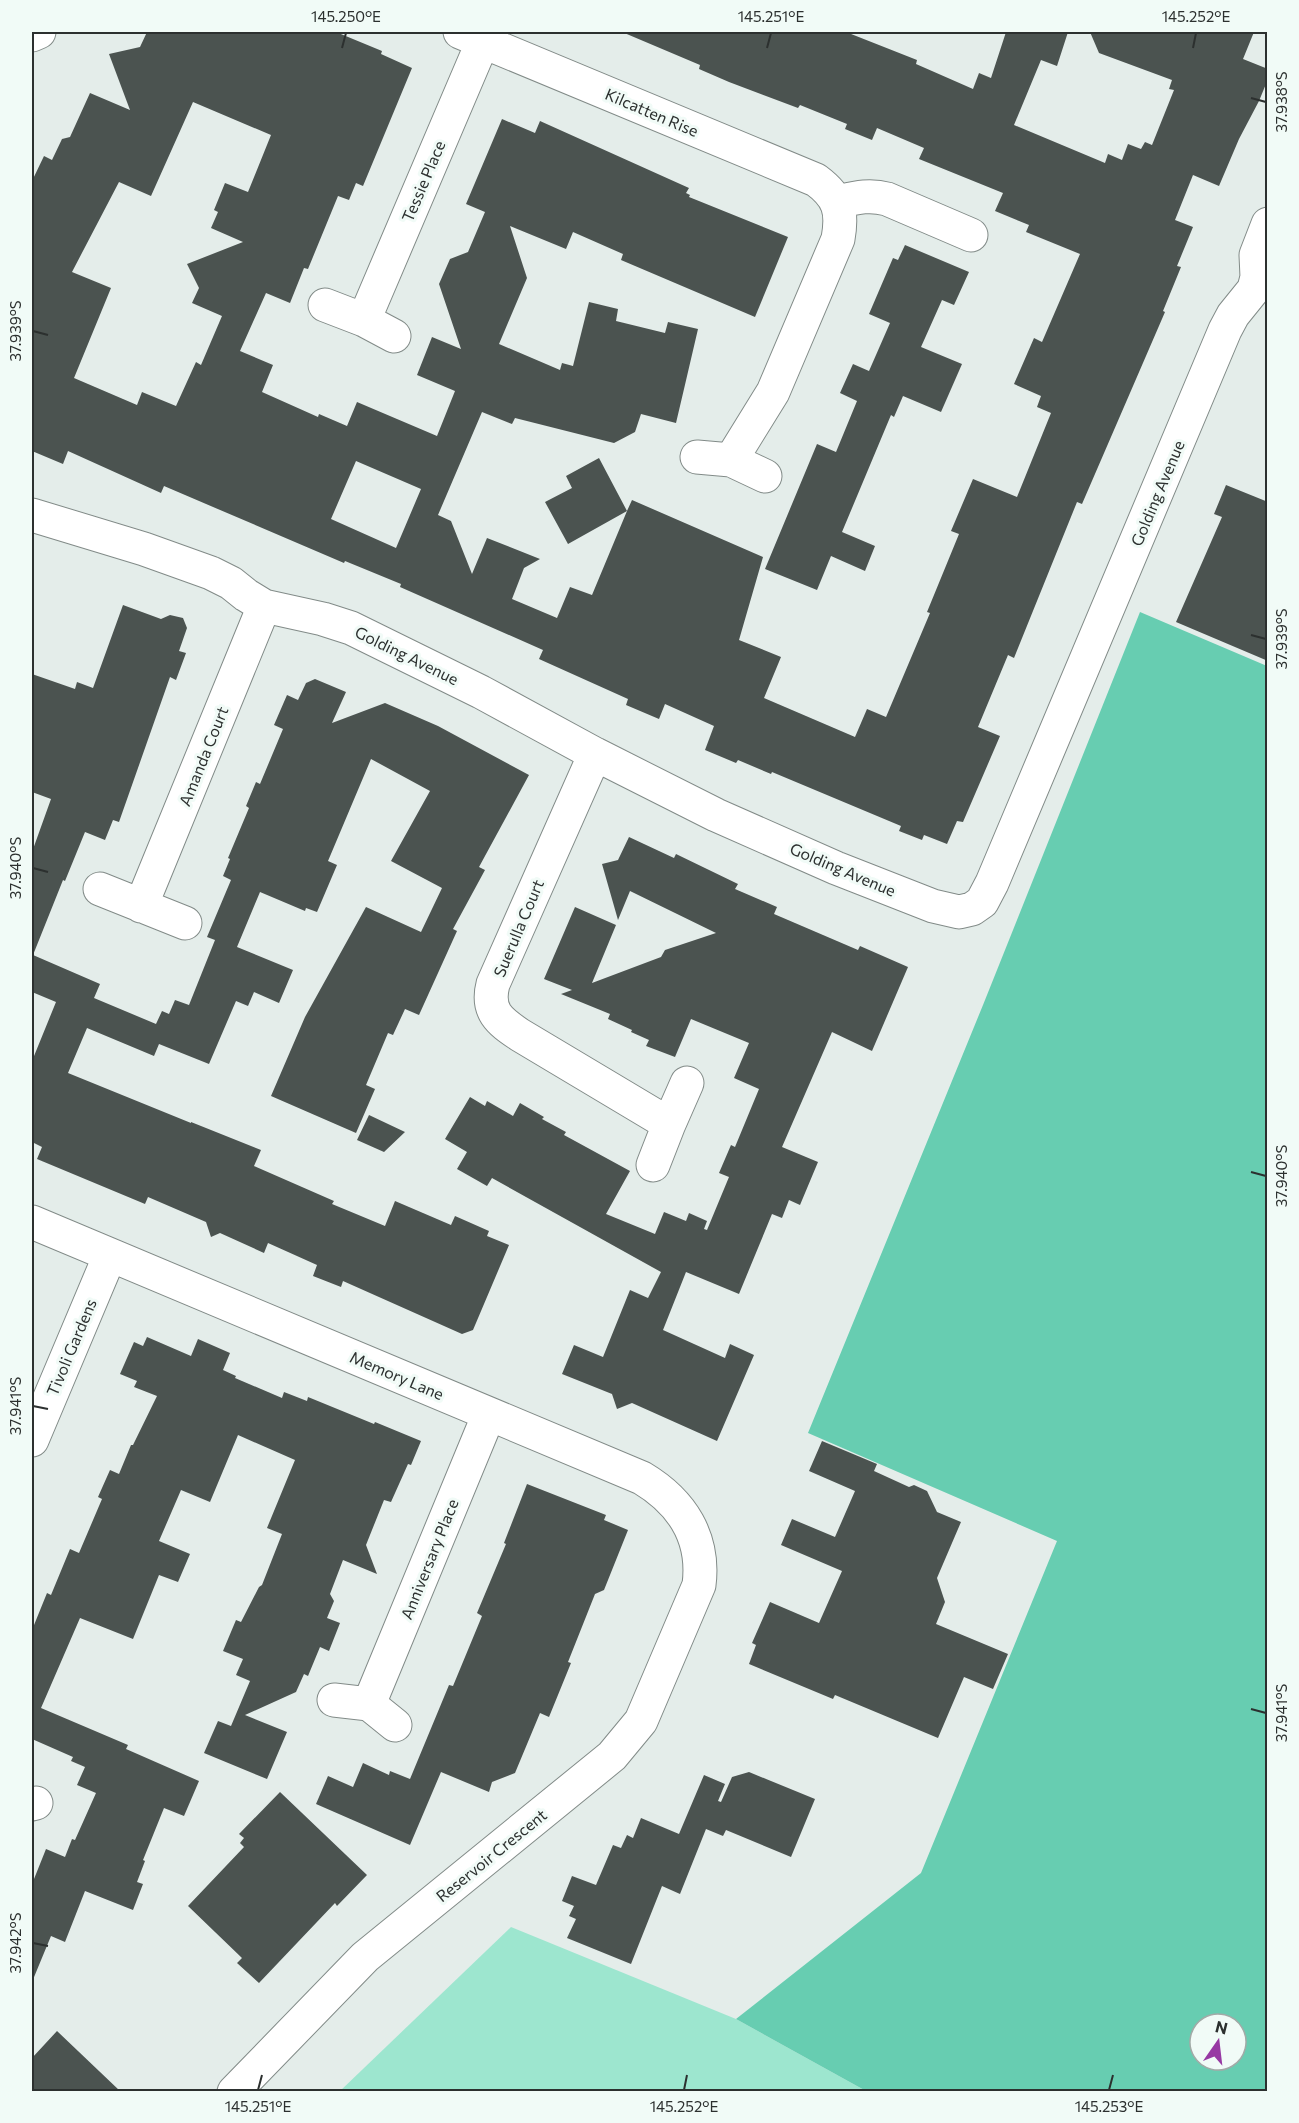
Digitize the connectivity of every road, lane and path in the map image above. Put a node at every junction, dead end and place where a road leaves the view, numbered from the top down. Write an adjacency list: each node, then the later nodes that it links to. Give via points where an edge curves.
1 (39, 32): 2 (street)
2 (32, 35)
3 (471, 36): 4 (street, Kilcatten Rise, via 816,180 829,189); 9 (street, Tessie Place)
4 (837, 202): 6 (street, via 860,196 888,199); 12 (street, via 841,215 838,239 773,392)
5 (1268, 224): 7 (street, Golding Avenue, via 1256,255)
6 (971, 235)
7 (1261, 292): 16 (street, Golding Avenue, via 1233,315 1225,330 992,883 972,909 959,912 933,906 836,868 716,815)
8 (325, 305): 9 (street)
9 (364, 320): 10 (street)
10 (394, 336)
11 (697, 457): 12 (street)
12 (731, 460): 13 (street)
13 (765, 476)
14 (32, 515): 15 (street, Golding Avenue, via 211,573)
15 (264, 606): 16 (street, Golding Avenue, via 351,628); 18 (street, Amanda Court)
16 (595, 754): 21 (street, Suerulla Court, via 494,984 491,1007 504,1025)
17 (100, 889): 18 (street)
18 (141, 906): 19 (street)
19 (185, 924)
20 (687, 1083): 21 (street)
21 (669, 1124): 22 (street)
22 (653, 1165)
23 (32, 1222): 24 (street, Memory Lane)
24 (110, 1255): 25 (street, Memory Lane); 26 (street, Tivoli Gardens)
25 (489, 1414): 27 (street, Memory Lane, via 658,1488 681,1511 695,1538 701,1561); 29 (street, Anniversary Place)
26 (32, 1440)
27 (699, 1585): 31 (street, Reservoir Crescent, via 641,1721 625,1743 365,1957)
28 (334, 1700): 29 (street)
29 (369, 1704): 30 (street)
30 (395, 1725)
31 (234, 2091)

